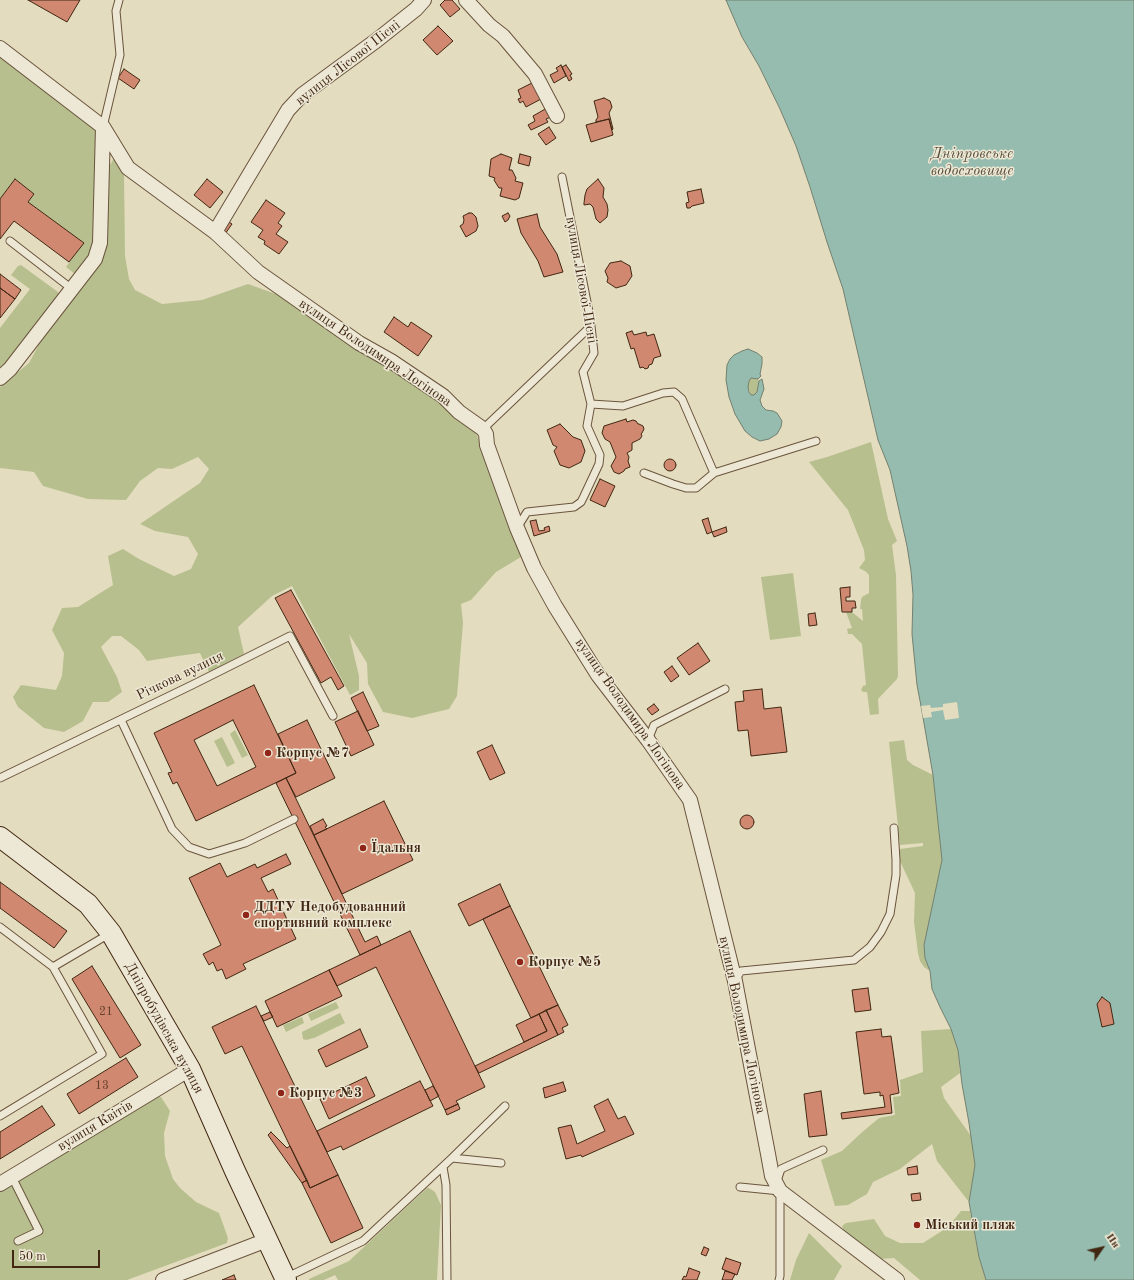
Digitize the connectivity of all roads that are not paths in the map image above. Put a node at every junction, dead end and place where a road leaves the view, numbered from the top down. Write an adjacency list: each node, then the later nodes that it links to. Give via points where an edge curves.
1 (119, 0): 6 (lane, via 116,12 120,55)
2 (424, 0): 8 (street, вулиця Лісової Пісні, via 377,40 302,95 288,110)
3 (466, 0): 5 (street, via 503,36 535,74)
4 (0, 48): 6 (street, вулиця Володимира Логінова)
5 (557, 116)
6 (103, 127): 8 (street, вулиця Володимира Логінова, via 128,168); 10 (street, via 100,243 95,259)
7 (562, 177): 11 (lane, вулиця Лісової Пісні)
8 (215, 232): 14 (street, вулиця Володимира Логінова, via 258,272 359,343 443,396 459,412)
9 (10, 241): 10 (lane)
10 (72, 289): 12 (street, via 10,369)
11 (591, 326): 13 (lane, вулиця Лісової Пісні, via 594,353 582,372); 14 (lane)
12 (0, 378)
13 (591, 404): 17 (lane, via 623,406 674,392 682,399); 18 (lane, вулиця Лісової Пісні, via 588,426 600,455 599,464 584,496 574,507 527,512)
14 (483, 429): 18 (street, вулиця Володимира Логінова)
15 (816, 441): 17 (lane)
16 (644, 472): 17 (lane, via 686,488 696,488)
17 (714, 472)
18 (517, 528): 22 (street, вулиця Володимира Логінова, via 534,568 559,612 598,675)
19 (725, 689): 22 (lane, via 654,725)
20 (333, 716): 21 (lane, Річкова вулиця, via 290,636)
21 (121, 720): 23 (lane, Річкова вулиця); 24 (lane, via 172,829 188,847 209,854 245,843)
22 (648, 740): 30 (street, вулиця Володимира Логінова, via 690,800)
23 (0, 778)
24 (294, 819)
25 (894, 828): 30 (lane, via 896,875 890,914 870,947 854,960 741,971)
26 (0, 837): 28 (street, Дніпробудівська вулиця, via 88,904)
27 (0, 927): 29 (lane)
28 (111, 933): 29 (lane); 31 (street, Дніпробудівська вулиця)
29 (53, 967): 33 (lane, via 102,1054)
30 (735, 981): 40 (street, вулиця Володимира Логінова, via 772,1176)
31 (190, 1068): 38 (street, вулиця Квітів); 41 (street, Дніпробудівська вулиця)
32 (505, 1106): 35 (lane)
33 (0, 1116)
34 (823, 1150): 40 (lane, via 781,1170)
35 (452, 1158): 36 (lane); 37 (lane)
36 (500, 1163)
37 (443, 1167): 43 (lane, via 363,1242); 45 (lane, via 446,1185)
38 (6, 1181): 42 (lane, via 39,1231)
39 (740, 1187): 40 (lane)
40 (778, 1187): 46 (lane); 47 (street)
41 (267, 1240): 43 (street, Дніпробудівська вулиця); 44 (street)
42 (18, 1241)
43 (286, 1279)
44 (163, 1280)
45 (447, 1280)
46 (779, 1280)
47 (898, 1280)

